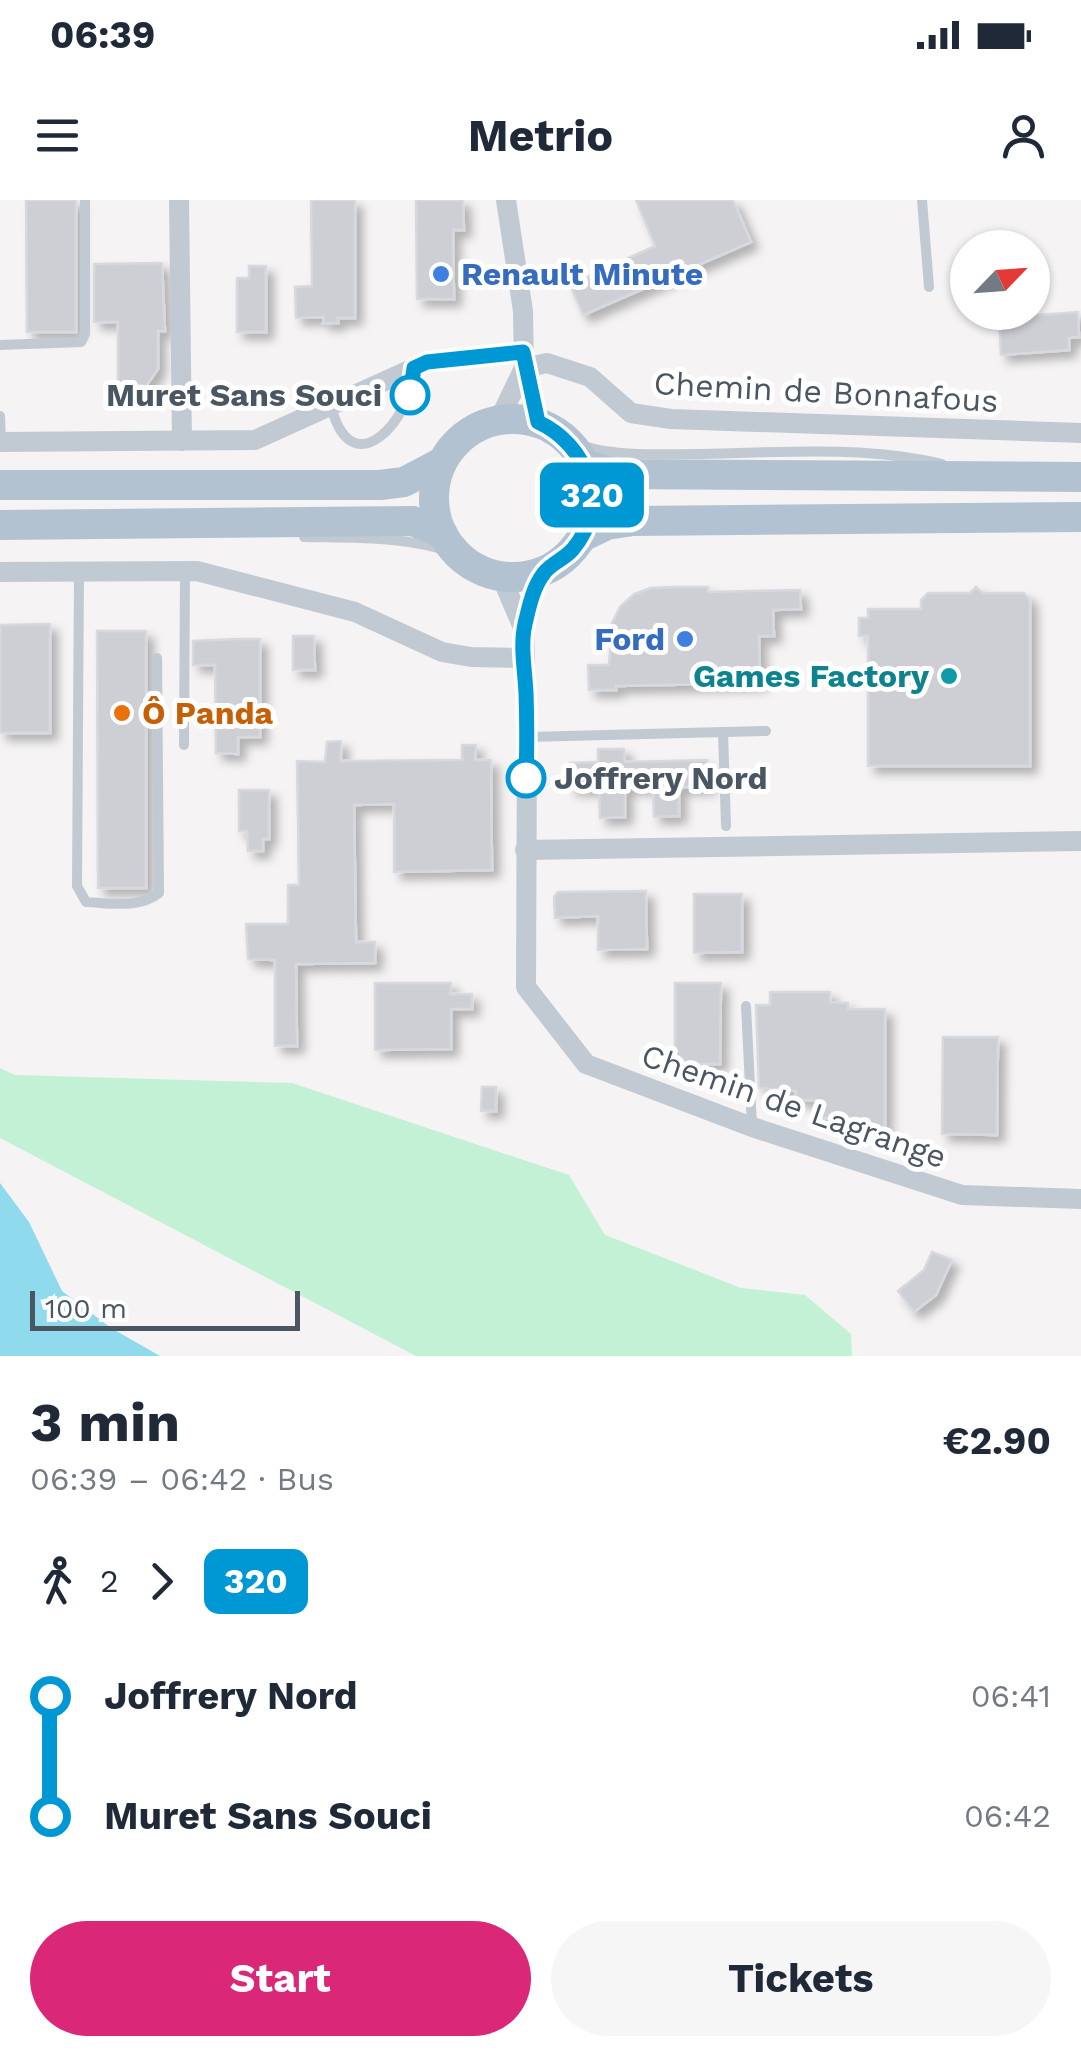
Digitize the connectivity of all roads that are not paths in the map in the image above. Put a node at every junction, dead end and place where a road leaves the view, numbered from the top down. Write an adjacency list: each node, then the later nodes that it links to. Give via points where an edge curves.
1 (85, 200): 6 (lane, via 82,342)
2 (179, 200): 14 (street)
3 (506, 200): 7 (street)
4 (922, 200): 5 (lane)
5 (930, 287)
6 (0, 345)
7 (524, 360): 8 (street, Chemin de Bonnafous, via 427,362); 11 (street); 12 (street); 13 (street, Chemin de Bonnafous, via 590,377 631,413 672,420)
8 (414, 368): 9 (street, Chemin de Bonnafous); 9 (lane, via 409,397 372,443 347,441)
9 (331, 406): 14 (street, Chemin de Bonnafous, via 255,440)
10 (0, 416): 15 (lane)
11 (499, 420): 12 (main road); 17 (main road, via 456,442)
12 (538, 422): 16 (main road)
13 (1081, 433)
14 (182, 441): 15 (street, Chemin de Bonnafous)
15 (0, 442)
16 (576, 452): 18 (main road, via 617,474); 25 (main road, via 592,501)
17 (442, 462): 19 (main road, via 404,482 380,485); 26 (main road, via 435,498)
18 (1081, 477)
19 (0, 485)
20 (1081, 517): 25 (main road, via 633,522)
21 (241, 522): 22 (main road); 23 (lane); 26 (main road, via 413,521)
22 (0, 525)
23 (277, 536)
24 (295, 536): 26 (lane)
25 (582, 537): 27 (main road)
26 (450, 544): 31 (main road, via 478,568)
27 (546, 570): 31 (main road); 32 (street)
28 (80, 571): 29 (street); 30 (street); 33 (lane, via 77,886 86,902 149,900 161,883)
29 (0, 572)
30 (185, 572): 34 (street, via 355,612 442,652); 38 (lane)
31 (501, 576): 32 (street)
32 (524, 630): 34 (street)
33 (158, 658)
34 (524, 658): 37 (street)
35 (766, 731): 36 (lane)
36 (724, 732): 37 (lane); 39 (lane)
37 (528, 737): 41 (street)
38 (184, 745)
39 (726, 826)
40 (1081, 840): 41 (street)
41 (524, 850): 43 (street, Chemin de Lagrange, via 526,987 586,1064)
42 (746, 1006): 43 (lane)
43 (752, 1126): 44 (street, Chemin de Lagrange, via 962,1196)
44 (1081, 1199)

